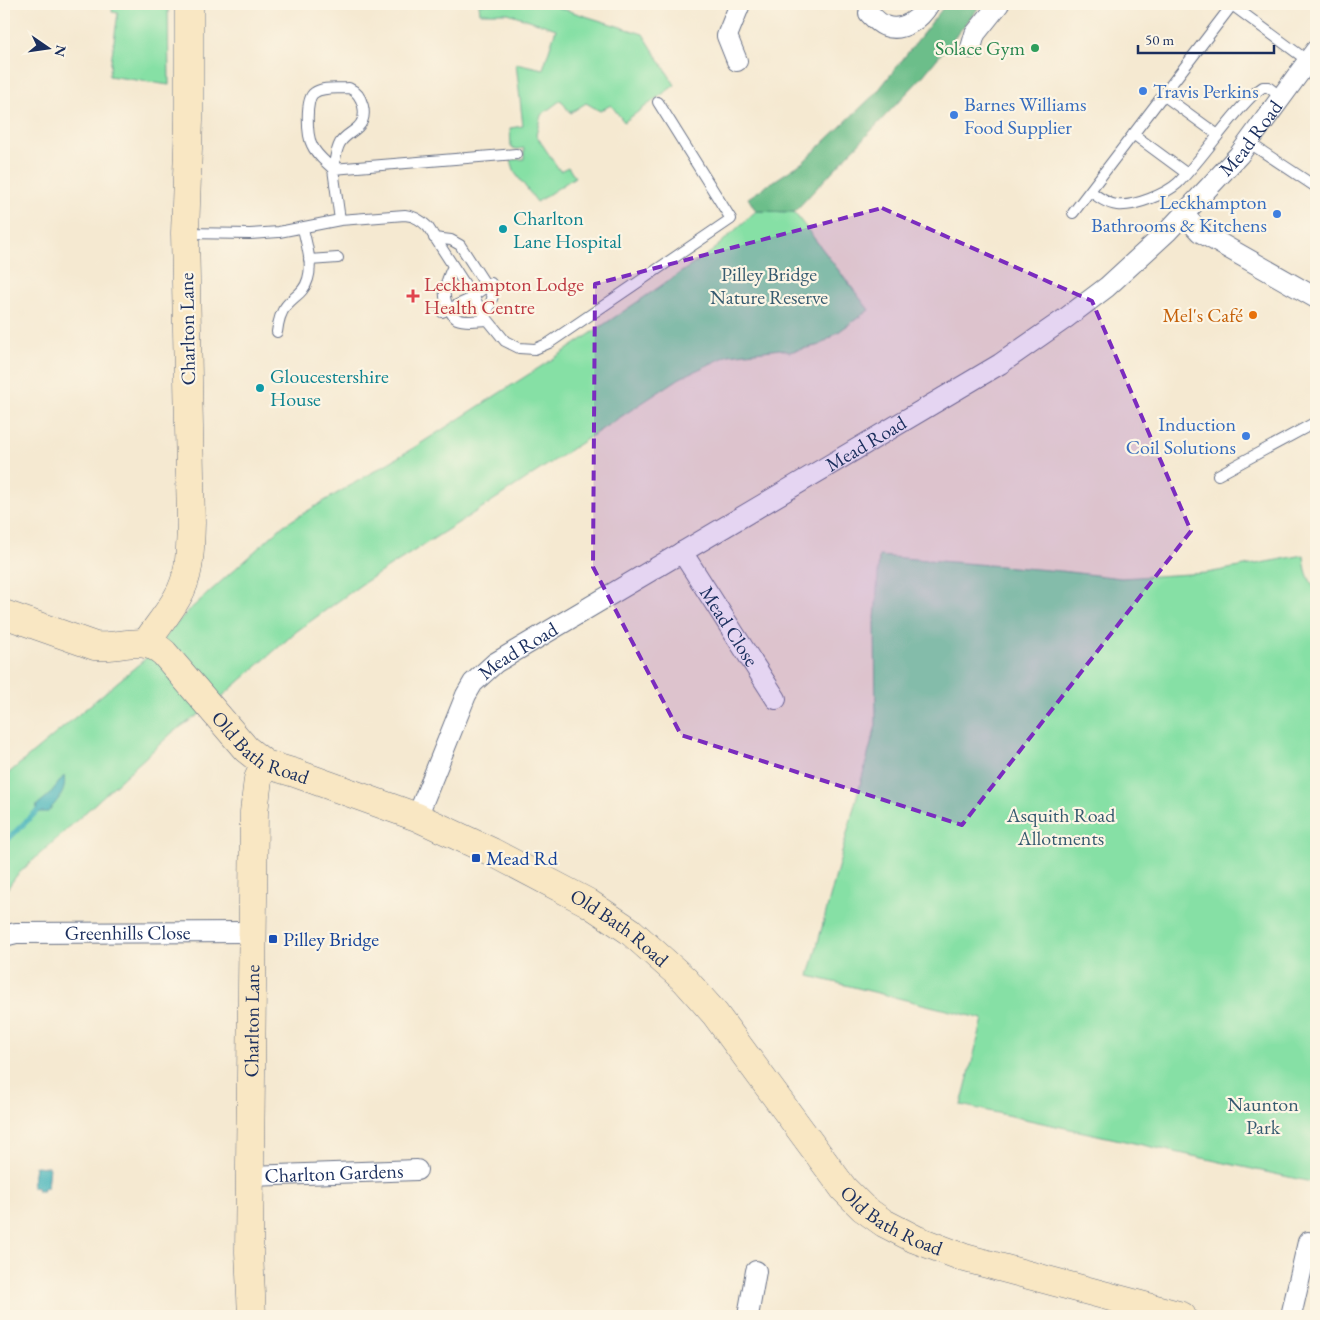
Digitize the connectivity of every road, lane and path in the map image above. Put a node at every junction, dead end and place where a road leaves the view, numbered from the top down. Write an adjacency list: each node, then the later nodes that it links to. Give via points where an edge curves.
1 (189, 4): 24 (street, Charlton Lane)
2 (740, 4): 8 (street, via 719,36)
3 (929, 4): 5 (street, via 920,17 900,26 887,27)
4 (999, 4): 6 (street, via 975,34)
5 (869, 13)
6 (971, 48)
7 (1312, 55): 9 (lane, via 1232,4); 10 (street, Mead Road)
8 (736, 61)
9 (1163, 95): 12 (lane); 13 (lane)
10 (1282, 97): 13 (lane, via 1268,87 1263,88 1249,99); 14 (street, Mead Road)
11 (658, 102): 33 (lane, via 731,219 549,344 535,349 519,348 505,341)
12 (1133, 134): 17 (lane); 19 (lane)
13 (1218, 135): 17 (lane)
14 (1248, 142): 18 (lane); 21 (street, Mead Road)
15 (516, 154): 16 (lane)
16 (333, 169): 16 (lane, via 311,144 308,103 317,91 349,88 360,96 363,118 358,127 341,141); 22 (lane)
17 (1186, 173): 19 (lane, via 1177,184 1137,203 1117,205)
18 (1316, 187)
19 (1090, 191): 20 (lane)
20 (1073, 213)
21 (1184, 215): 31 (street, via 1200,232); 37 (street, Mead Road, via 1107,287 1000,364)
22 (340, 220): 23 (lane); 25 (lane, via 412,216 423,222)
23 (303, 228): 24 (lane, via 250,234); 27 (lane)
24 (185, 233): 39 (street, Charlton Lane, via 190,555 178,597)
25 (434, 238): 28 (lane); 29 (lane, via 460,245)
26 (338, 258): 27 (lane)
27 (309, 260): 34 (lane, via 308,281 282,311)
28 (453, 266): 30 (lane); 32 (lane, via 444,295)
29 (489, 284): 30 (lane); 33 (lane, via 493,296)
30 (472, 296): 32 (lane); 33 (lane)
31 (1316, 298)
32 (445, 310): 33 (lane, via 465,320)
33 (487, 318)
34 (277, 332)
35 (1316, 422): 36 (lane)
36 (1218, 475)
37 (682, 552): 40 (street, Mead Close); 42 (street, Mead Road, via 483,672 463,700)
38 (4, 614): 39 (street, via 94,646)
39 (146, 643): 41 (street, Old Bath Road, via 160,649 246,749)
40 (776, 699)
41 (265, 764): 42 (street, Old Bath Road); 43 (street, Charlton Lane, via 258,780 254,812)
42 (417, 817): 51 (street, Old Bath Road, via 587,902 630,931 685,980 715,1014 844,1189 884,1223 965,1258)
43 (252, 932): 44 (street, Greenhills Close, via 16,933); 46 (street, Charlton Lane)
44 (4, 936)
45 (417, 1170): 46 (street, Charlton Gardens)
46 (250, 1176): 49 (street, Charlton Lane)
47 (1308, 1242): 52 (street)
48 (756, 1271): 50 (street)
49 (252, 1316)
50 (748, 1316)
51 (1182, 1316)
52 (1290, 1316)

